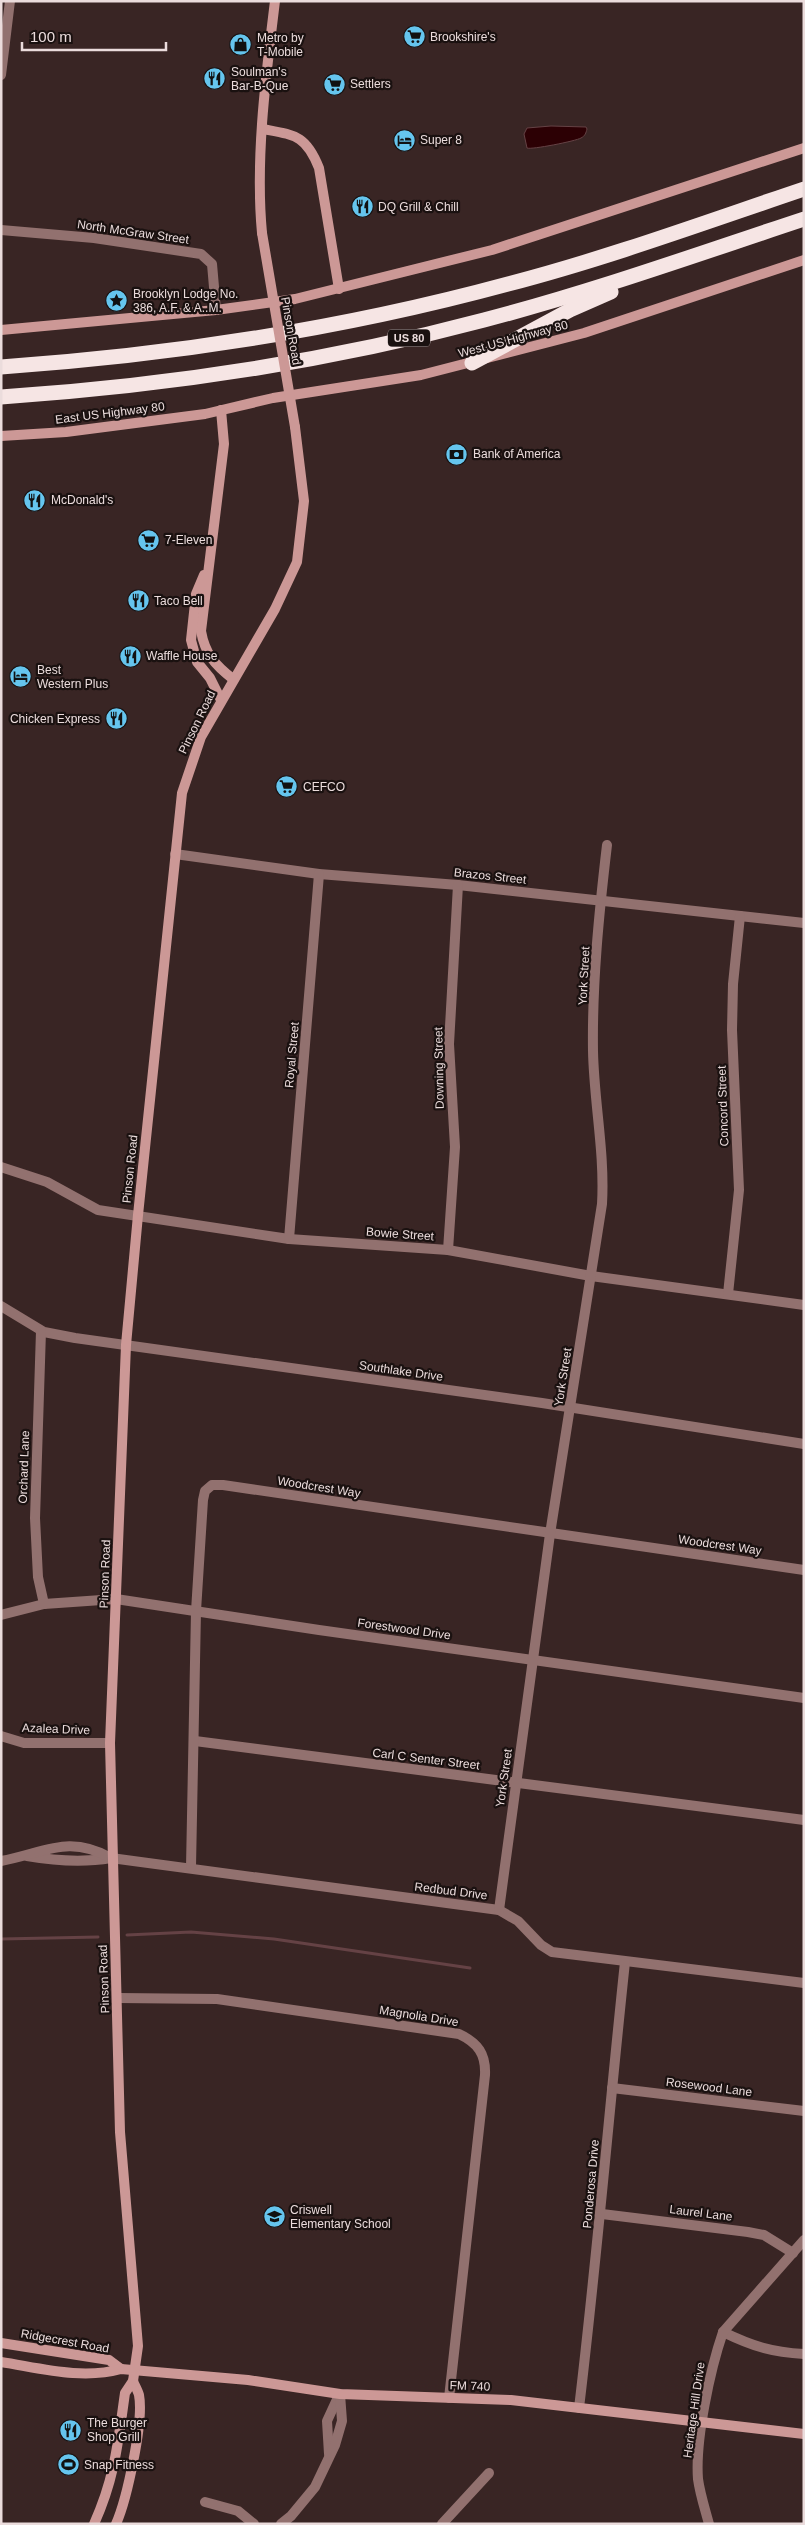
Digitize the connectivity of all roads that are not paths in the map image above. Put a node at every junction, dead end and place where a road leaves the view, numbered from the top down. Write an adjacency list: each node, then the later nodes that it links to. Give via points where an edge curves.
1 (10, 1): 3 (street)
2 (275, 1): 5 (main road, Pinson Road)
3 (3, 51): 4 (street)
4 (1, 74)
5 (263, 129): 14 (main road, via 295,136 315,158); 23 (main road, Pinson Road, bridge, via 258,200 304,501 297,562 275,609)
6 (804, 148): 14 (main road, via 492,250)
7 (804, 181): 10 (highway)
8 (804, 189): 10 (highway, US 80)
9 (804, 219): 12 (highway, US 80)
10 (709, 221): 18 (highway, US 80, via 509,284 348,322 166,352)
11 (1, 230): 15 (street, North McGraw Street, via 94,238 201,254 212,264)
12 (695, 256): 17 (highway, via 648,279 588,302); 19 (highway, US 80, via 505,314 368,347 261,368 168,381)
13 (804, 260): 17 (main road, West US Highway 80, via 584,333)
14 (339, 289): 15 (main road)
15 (216, 310): 16 (main road)
16 (1, 330)
17 (472, 363): 20 (main road, West US Highway 80, via 402,379 273,398)
18 (1, 367)
19 (1, 397)
20 (221, 410): 21 (main road, East US Highway 80, via 66,432); 22 (main road, via 224,444)
21 (1, 436)
22 (209, 562): 23 (main road, via 201,621 202,639 210,658); 24 (main road, via 196,594 191,640 197,662)
23 (233, 679): 24 (main road, Pinson Road)
24 (221, 700): 26 (main road, Pinson Road, via 188,768)
25 (607, 845): 29 (street, York Street)
26 (174, 854): 27 (street, Brazos Street); 33 (main road, Pinson Road)
27 (319, 874): 28 (street, Brazos Street); 34 (street, Royal Street)
28 (458, 885): 29 (street, Brazos Street); 35 (street, Downing Street, via 449,1044 455,1147)
29 (601, 900): 30 (street, Brazos Street); 36 (street, York Street, via 593,1049 604,1182)
30 (740, 916): 31 (street, Brazos Street); 37 (street, Concord Street, via 732,1030 739,1190)
31 (804, 923)
32 (1, 1167): 33 (street, Bowie Street, via 47,1182 98,1210)
33 (138, 1215): 34 (street, Bowie Street); 41 (main road, Pinson Road)
34 (289, 1239): 35 (street, Bowie Street)
35 (448, 1250): 36 (street, Bowie Street)
36 (591, 1276): 37 (street, Bowie Street); 42 (street, York Street)
37 (728, 1294): 38 (street, Bowie Street)
38 (804, 1305)
39 (1, 1306): 40 (street, Southlake Drive)
40 (41, 1330): 41 (street, Southlake Drive); 47 (street, Orchard Lane, via 34,1518 38,1577)
41 (126, 1345): 42 (street, Southlake Drive); 46 (main road, Pinson Road)
42 (571, 1408): 43 (street, Southlake Drive); 44 (street, York Street)
43 (804, 1444)
44 (550, 1534): 45 (street, Woodcrest Way); 48 (street, Woodcrest Way, via 212,1485 205,1491 203,1500); 50 (street, York Street)
45 (804, 1570)
46 (116, 1599): 47 (street, Forestwood Drive); 48 (street, Forestwood Drive); 54 (main road, Pinson Road)
47 (44, 1604): 49 (street, Forestwood Drive)
48 (196, 1611): 50 (street, Forestwood Drive); 53 (street, Woodcrest Way)
49 (1, 1615)
50 (535, 1659): 51 (street, Forestwood Drive); 55 (street, York Street)
51 (804, 1698)
52 (1, 1736): 54 (street, Azalea Drive, via 24,1742)
53 (194, 1741): 55 (street, Carl C Senter Street); 60 (street, Woodcrest Way)
54 (110, 1743): 58 (main road, Pinson Road)
55 (516, 1784): 56 (street, Carl C Senter Street); 61 (street, York Street)
56 (804, 1820)
57 (27, 1856): 58 (street, Redbud Drive, via 51,1861 86,1862); 58 (street, Redbud Drive, via 50,1848 77,1845); 59 (street, Redbud Drive)
58 (111, 1858): 60 (street, Redbud Drive); 64 (main road, Pinson Road)
59 (1, 1861)
60 (191, 1867): 61 (street, Redbud Drive)
61 (498, 1910): 62 (street, Redbud Drive, via 518,1921 552,1952)
62 (625, 1962): 63 (street, Redbud Drive); 65 (street, Ponderosa Drive)
63 (804, 1984)
64 (118, 1998): 75 (main road, Pinson Road, via 121,2150 138,2346); 77 (street, Magnolia Drive, via 217,1999 313,2012 459,2034 472,2040 481,2050 486,2061 485,2075)
65 (612, 2088): 66 (street, Rosewood Lane); 67 (street, Ponderosa Drive)
66 (804, 2111)
67 (602, 2214): 69 (street, Laurel Lane, via 764,2235); 78 (street, Ponderosa Drive)
68 (804, 2240): 69 (street, Heritage Hill Drive)
69 (792, 2253): 70 (street, Heritage Hill Drive)
70 (723, 2332): 72 (street, via 752,2346); 79 (street, Heritage Hill Drive, via 712,2364)
71 (1, 2343): 74 (main road, Ridgecrest Road, via 109,2360)
72 (804, 2354)
73 (1, 2362): 74 (main road, Ridgecrest Road, via 82,2374 106,2374)
74 (121, 2369): 75 (main road, Ridgecrest Road)
75 (133, 2377): 76 (main road, FM 740 / FM 740, via 248,2380); 83 (main road, via 125,2393 112,2478); 84 (main road, via 139,2395 138,2424 127,2486)
76 (340, 2394): 77 (main road, FM 740 / FM 740); 86 (street, via 342,2421 335,2445 315,2487)
77 (450, 2398): 78 (main road, FM 740 / FM 740, via 511,2400)
78 (579, 2408): 79 (main road, FM 740 / FM 740)
79 (703, 2422): 80 (main road, FM 740 / FM 740); 88 (street, Heritage Hill Drive, via 698,2479)
80 (804, 2434)
81 (489, 2473): 87 (street)
82 (205, 2502): 85 (street, via 238,2511)
83 (98, 2522)
84 (116, 2524)
85 (254, 2524)
86 (281, 2524)
87 (442, 2524)
88 (709, 2524)

